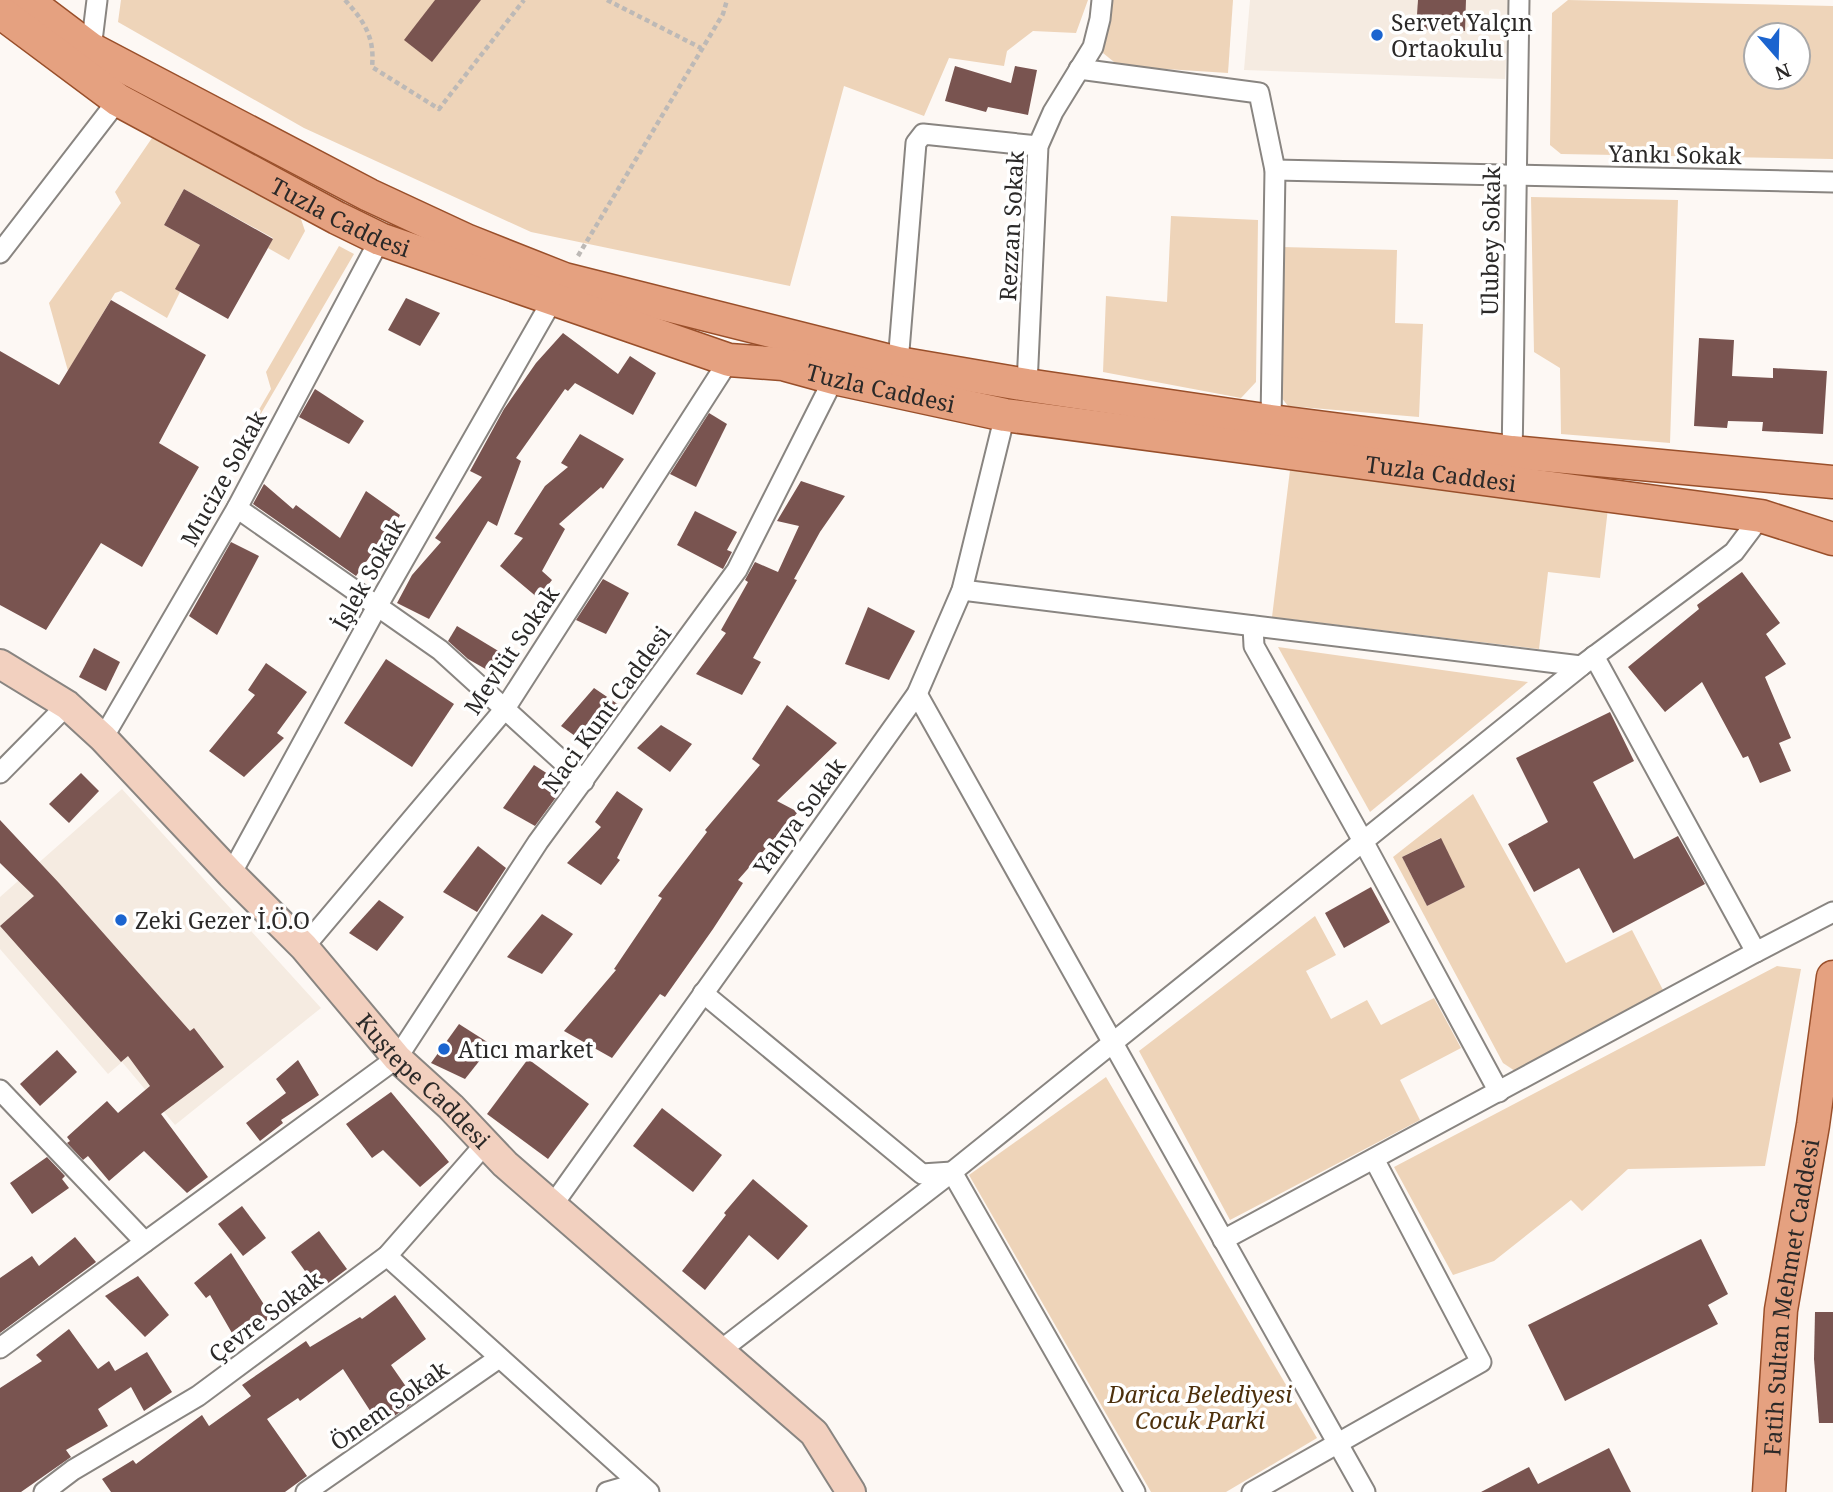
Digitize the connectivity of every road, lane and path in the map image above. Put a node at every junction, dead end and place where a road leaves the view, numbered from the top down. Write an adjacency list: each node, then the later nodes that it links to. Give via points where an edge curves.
1 (26, 0): 11 (main road, Tuzla Caddesi)
2 (97, 0): 11 (street)
3 (345, 0): 4 (path, via 363,20 374,50 372,66 439,109)
4 (524, 0)
5 (607, 0): 10 (path)
6 (727, 0): 10 (path)
7 (1102, 0): 12 (street, Rezzan Sokak, via 1093,47)
8 (1519, 0): 16 (street, Ulubey Sokak)
9 (0, 12): 13 (main road, Tuzla Caddesi)
10 (701, 48): 20 (path)
11 (91, 49): 20 (main road, Tuzla Caddesi)
12 (1079, 69): 14 (street, Rezzan Sokak); 15 (street, via 1259,93)
13 (118, 100): 18 (main road, Tuzla Caddesi); 19 (street)
14 (1038, 146): 22 (street, via 923,134 916,142); 24 (street, Rezzan Sokak)
15 (1275, 170): 16 (street, Yankı Sokak); 26 (street)
16 (1515, 176): 17 (street, Yankı Sokak); 27 (street, Ulubey Sokak)
17 (1833, 182)
18 (380, 239): 20 (main road, Tuzla Caddesi); 30 (street, Mucize Sokak)
19 (0, 253)
20 (559, 289): 21 (main road, Tuzla Caddesi); 22 (main road, Tuzla Caddesi); 34 (street, İşlek Sokak)
21 (729, 360): 23 (main road, Tuzla Caddesi, via 783,364); 40 (street, Mevlüt Sokak)
22 (898, 363): 24 (main road, Tuzla Caddesi)
23 (834, 378): 25 (main road, Tuzla Caddesi); 43 (street, Naci Kunt Caddesi, via 737,570)
24 (1027, 385): 26 (main road, Tuzla Caddesi)
25 (1005, 415): 29 (main road, Tuzla Caddesi); 33 (street, Yahya Sokak)
26 (1271, 421): 27 (main road, Tuzla Caddesi)
27 (1512, 452): 28 (main road, Tuzla Caddesi); 29 (street, Ulubey Sokak)
28 (1833, 482)
29 (1514, 483): 31 (main road, Tuzla Caddesi)
30 (237, 508): 34 (street); 41 (street, Mucize Sokak)
31 (1761, 516): 32 (main road, Tuzla Caddesi); 36 (street, via 1734,552)
32 (1833, 539)
33 (962, 590): 35 (street); 38 (street, Yahya Sokak)
34 (378, 605): 40 (street, via 440,650); 45 (street, İşlek Sokak)
35 (1253, 626): 36 (street); 44 (street, via 1254,646)
36 (1587, 661): 44 (street); 48 (street)
37 (0, 664): 39 (street, Kuştepe Caddesi)
38 (917, 694): 50 (street, Yahya Sokak); 51 (street)
39 (67, 705): 41 (street, Kuştepe Caddesi); 42 (street)
40 (504, 710): 43 (street); 47 (street, Mevlüt Sokak)
41 (103, 738): 45 (street, Kuştepe Caddesi)
42 (0, 773)
43 (584, 781): 52 (street, Naci Kunt Caddesi, via 538,842)
44 (1363, 841): 51 (street); 54 (street)
45 (231, 874): 47 (street, Kuştepe Caddesi)
46 (1833, 912): 48 (street)
47 (304, 947): 52 (street, Kuştepe Caddesi)
48 (1756, 951): 54 (street)
49 (1833, 977): 55 (main road, Fatih Sultan Mehmet Caddesi)
50 (703, 993): 58 (street, via 922,1174); 59 (street, Yahya Sokak)
51 (1112, 1042): 58 (street); 60 (street)
52 (397, 1058): 56 (street, Kuştepe Caddesi); 61 (street)
53 (0, 1090): 61 (street)
54 (1499, 1092): 57 (street)
55 (1823, 1126): 68 (main road, Fatih Sultan Mehmet Caddesi, via 1781,1310)
56 (486, 1143): 59 (street, Kuştepe Caddesi); 62 (street, Çevre Sokak)
57 (1374, 1159): 60 (street); 66 (street, via 1480,1362)
58 (952, 1172): 64 (street); 73 (street)
59 (552, 1206): 64 (street, Kuştepe Caddesi)
60 (1223, 1240): 66 (street)
61 (145, 1242): 63 (street)
62 (387, 1256): 65 (street); 69 (street, Çevre Sokak, via 198,1396)
63 (0, 1348)
64 (721, 1350): 72 (street, Kuştepe Caddesi, via 814,1433)
65 (499, 1358): 67 (street); 70 (street, Önem Sokak)
66 (1337, 1443): 74 (street); 75 (street)
67 (644, 1488): 71 (street)
68 (1762, 1489)
69 (44, 1492)
70 (306, 1492)
71 (607, 1492)
72 (851, 1492)
73 (1135, 1492)
74 (1252, 1492)
75 (1365, 1492)

